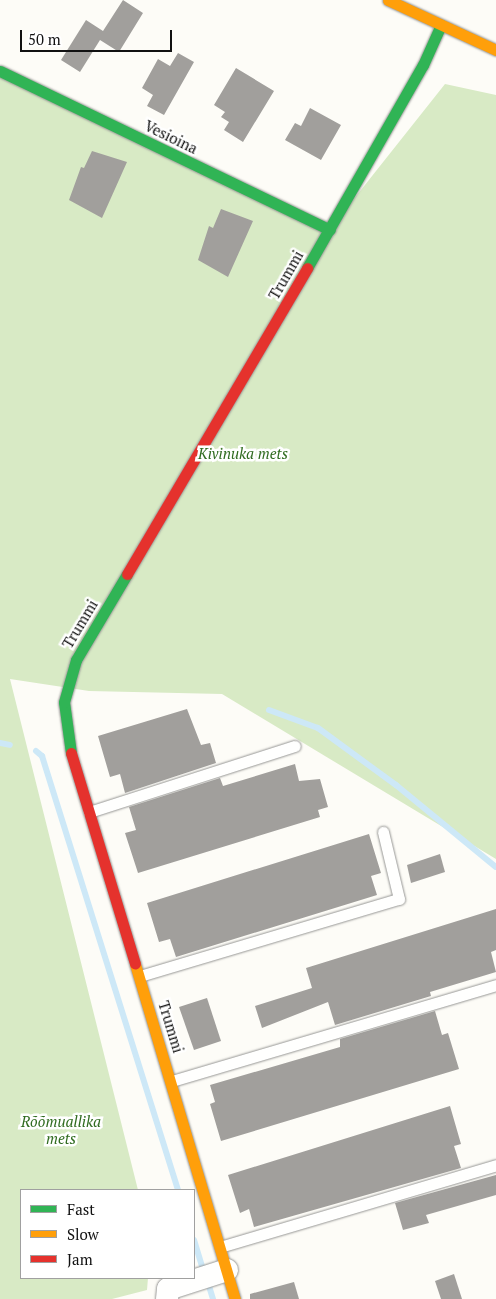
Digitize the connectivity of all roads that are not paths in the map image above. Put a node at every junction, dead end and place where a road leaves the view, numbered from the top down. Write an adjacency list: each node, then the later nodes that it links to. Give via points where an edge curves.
1 (388, 0): 2 (street)
2 (441, 25): 3 (street); 5 (street, Trummi, via 423,66)
3 (496, 50)
4 (0, 72): 5 (street, Vesioina)
5 (330, 230): 7 (street, Trummi, via 76,660 64,702 64,721)
6 (294, 746): 7 (lane)
7 (89, 812): 9 (street, Trummi)
8 (383, 832): 9 (lane, via 399,899)
9 (140, 976): 11 (street, Trummi)
10 (496, 985): 11 (lane)
11 (172, 1081): 13 (street, Trummi)
12 (496, 1165): 13 (lane)
13 (220, 1247): 14 (street, Trummi)
14 (227, 1270): 15 (street, via 168,1290); 16 (street, Trummi)
15 (166, 1299)
16 (235, 1299)

